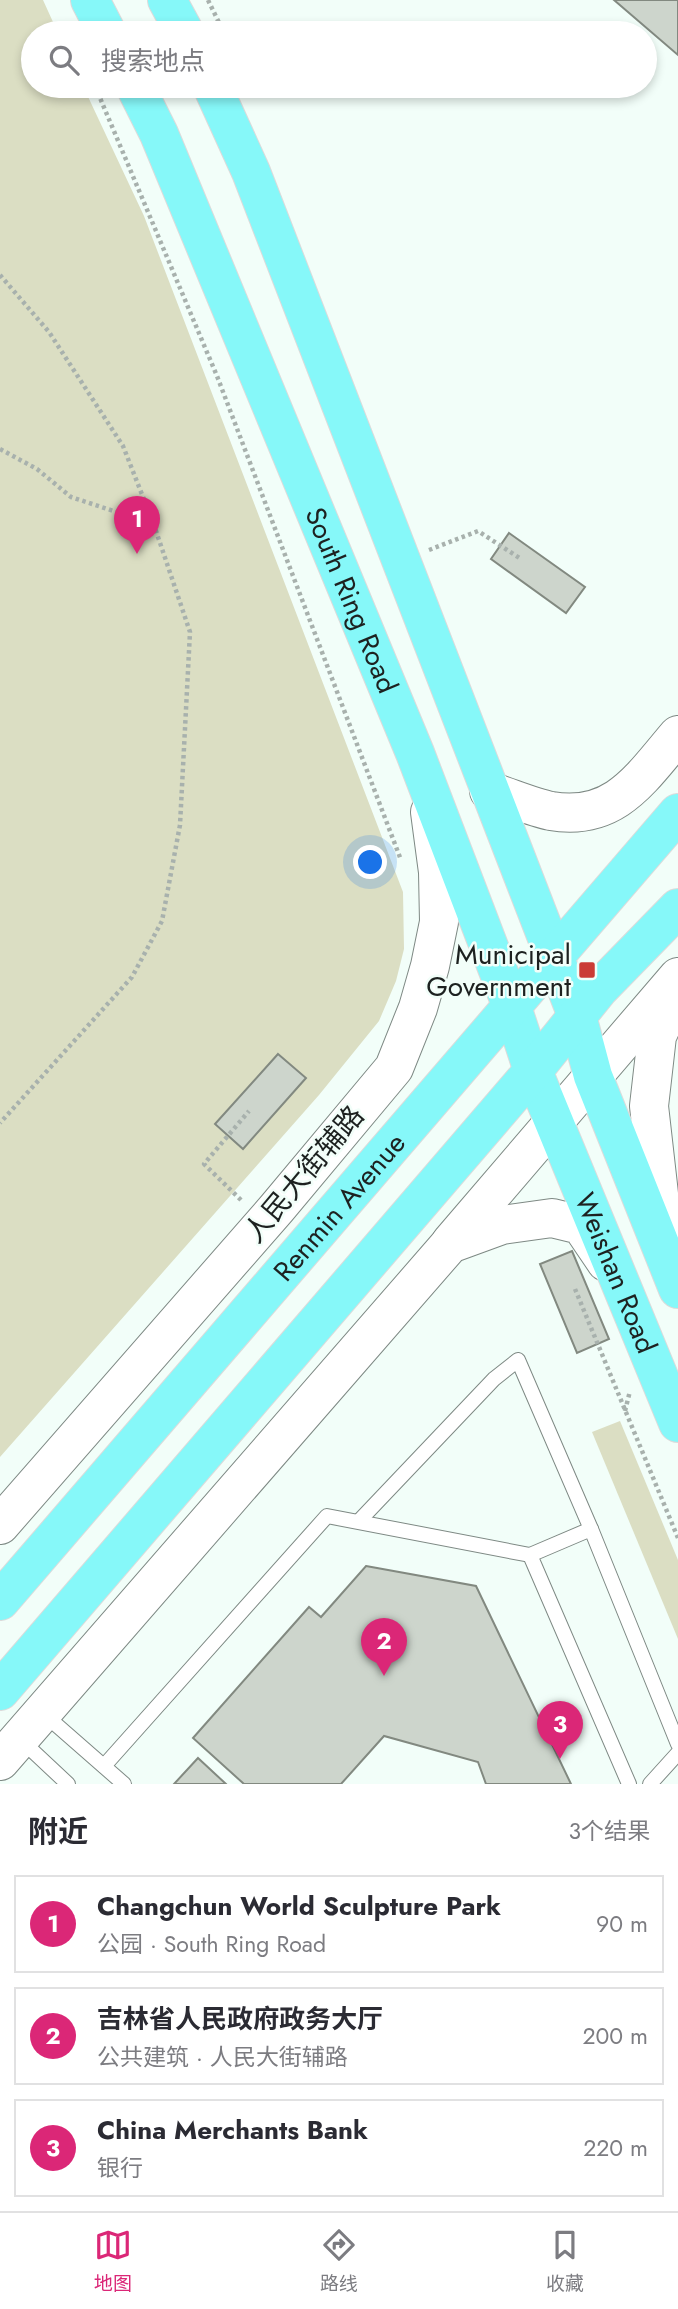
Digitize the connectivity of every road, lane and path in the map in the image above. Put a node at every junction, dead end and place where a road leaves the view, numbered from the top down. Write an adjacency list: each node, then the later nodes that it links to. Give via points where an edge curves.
1 (90, 0): 3 (main road)
2 (167, 0): 4 (main road)
3 (101, 21)
4 (178, 21)
5 (100, 98): 17 (path, via 216,376)
6 (141, 98): 14 (main road, South Ring Road)
7 (217, 98): 15 (main road, South Ring Road, via 251,172)
8 (0, 275): 10 (path, via 49,332 123,446)
9 (0, 449): 10 (path, via 37,469 71,497)
10 (154, 525): 28 (path, via 190,632 180,825 162,920 132,977)
11 (423, 538): 12 (path, via 428,551 478,531)
12 (521, 559)
13 (678, 736): 15 (main road, via 627,792 592,812 551,811)
14 (415, 752): 22 (main road, South Ring Road); 38 (main road, 人民大街辅路, via 435,847 439,922 418,1008 394,1068)
15 (489, 791): 19 (main road, South Ring Road)
16 (678, 813): 19 (main road, Renmin Avenue)
17 (403, 865)
18 (678, 908): 23 (main road, Renmin Avenue)
19 (554, 956): 22 (main road, Renmin Avenue); 23 (main road, South Ring Road)
20 (678, 977): 25 (main road)
21 (678, 989): 31 (main road, via 657,1036 649,1106)
22 (512, 1007): 24 (main road, South Ring Road); 42 (main road, Renmin Avenue)
23 (577, 1016): 24 (main road, Renmin Avenue); 25 (main road, South Ring Road)
24 (533, 1072): 27 (main road, South Ring Road); 43 (main road, Renmin Avenue)
25 (593, 1076): 27 (main road); 31 (main road, Weishan Road)
26 (249, 1111): 29 (path, via 204,1164 242,1201)
27 (554, 1122): 30 (main road); 32 (main road, Weishan Road)
28 (0, 1123)
29 (250, 1191)
30 (450, 1244): 32 (main road, via 502,1225 552,1219 581,1225); 44 (main road)
31 (672, 1275)
32 (623, 1286): 36 (main road, Weishan Road)
33 (575, 1289): 35 (path)
34 (632, 1384): 35 (path)
35 (625, 1411): 40 (path)
36 (678, 1423)
37 (359, 1521): 39 (lane, via 494,1379 519,1360); 41 (lane); 47 (lane, via 327,1516)
38 (0, 1525)
39 (591, 1529): 41 (lane); 45 (lane)
40 (678, 1538)
41 (530, 1555): 50 (lane)
42 (0, 1601)
43 (0, 1691)
44 (21, 1738): 47 (lane); 48 (lane)
45 (678, 1744)
46 (678, 1753): 51 (lane)
47 (104, 1766): 49 (lane)
48 (68, 1784)
49 (124, 1784)
50 (629, 1784)
51 (650, 1784)

